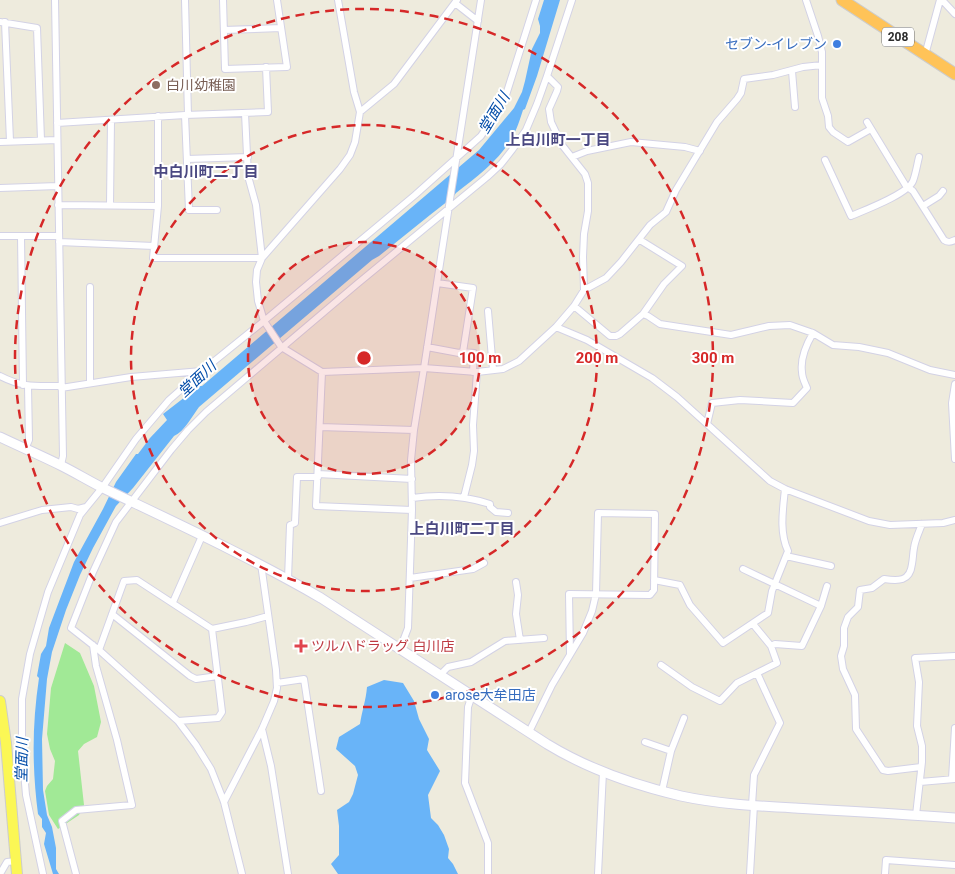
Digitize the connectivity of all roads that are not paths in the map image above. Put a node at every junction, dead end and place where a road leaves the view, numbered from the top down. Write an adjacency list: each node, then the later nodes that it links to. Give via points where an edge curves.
1 (55, 0): 31 (street)
2 (185, 0): 27 (street)
3 (223, 0): 17 (street)
4 (277, 0): 16 (street)
5 (338, 0): 25 (street)
6 (482, 0): 14 (street)
7 (536, 0): 43 (street, via 499,108 482,136)
8 (572, 0): 23 (street)
9 (806, 0): 19 (street, via 822,52)
10 (842, 0): 18 (highway, 208)
11 (941, 0): 13 (street); 18 (street)
12 (456, 2): 14 (street); 25 (street, via 394,84)
13 (955, 14)
14 (478, 21): 43 (street)
15 (2, 22): 33 (street, via 37,28); 36 (street)
16 (281, 28): 17 (street); 20 (street, via 287,66)
17 (224, 30): 20 (street, via 225,69)
18 (925, 55): 22 (highway, 208)
19 (822, 65): 21 (street); 32 (street, via 822,98 829,127 848,142)
20 (266, 68): 26 (street, via 268,112)
21 (792, 70): 24 (street); 37 (street, via 744,79 738,99 717,122)
22 (955, 74)
23 (548, 76): 38 (street, via 558,87 549,109 551,122 562,146); 51 (street, via 526,130 512,150 494,170)
24 (795, 107)
25 (360, 112): 60 (street, via 350,155)
26 (245, 113): 27 (street); 39 (street)
27 (186, 115): 28 (street); 41 (street)
28 (158, 116): 29 (street); 50 (street)
29 (111, 120): 31 (street); 49 (street)
30 (868, 122): 32 (street)
31 (57, 123): 34 (street)
32 (871, 129): 45 (street)
33 (41, 140): 34 (street); 36 (street)
34 (57, 140): 44 (street)
35 (0, 142): 36 (street)
36 (10, 142)
37 (700, 151): 38 (street, via 631,142); 57 (street, via 666,212)
38 (572, 156): 63 (street, via 586,174 588,183)
39 (248, 157): 41 (street); 60 (street, via 248,176 256,205)
40 (919, 157): 45 (street, via 913,182)
41 (187, 160): 53 (street, via 189,210)
42 (825, 160): 45 (street, via 851,216)
43 (456, 161): 51 (street); 67 (street)
44 (58, 186): 46 (street); 48 (street)
45 (908, 187): 52 (street)
46 (0, 188)
47 (943, 191): 52 (street)
48 (58, 205): 49 (street); 56 (street)
49 (110, 205): 50 (street)
50 (158, 206): 59 (street)
51 (449, 206): 61 (street); 70 (street)
52 (922, 206): 58 (street, via 944,240)
53 (217, 210)
54 (0, 236): 55 (street)
55 (21, 236): 56 (street); 82 (street)
56 (59, 239): 59 (street); 83 (street)
57 (640, 240): 63 (street, via 606,278); 66 (street, via 682,266 664,284)
58 (955, 240)
59 (154, 246): 60 (street, via 154,258)
60 (262, 258): 67 (street, via 256,282)
61 (437, 283): 71 (street); 72 (street, via 474,288)
62 (90, 286): 80 (street)
63 (584, 290): 64 (street)
64 (574, 306): 66 (street, via 610,336 620,334); 68 (street)
65 (488, 311): 74 (street)
66 (643, 314): 69 (street, via 660,324 732,335 769,326 790,325)
67 (264, 322): 70 (street); 75 (street)
68 (556, 327): 74 (street, via 519,361); 84 (street, via 587,340 652,378)
69 (813, 333): 78 (street, via 833,345 888,353 930,370); 84 (street, via 802,361 807,388 793,403 740,400 712,404)
70 (281, 346): 76 (street); 97 (street, via 188,430)
71 (427, 347): 72 (street); 73 (street)
72 (463, 352): 77 (street, via 474,353)
73 (424, 368): 76 (street); 77 (street); 86 (street)
74 (493, 370): 77 (street)
75 (202, 371): 80 (street); 93 (street, via 149,423)
76 (322, 372): 85 (street)
77 (475, 372): 95 (street, via 474,452)
78 (955, 375)
79 (0, 376): 82 (street)
80 (90, 383): 83 (street)
81 (955, 384): 89 (street, via 952,403)
82 (25, 385): 83 (street); 88 (street, via 29,440)
83 (61, 387): 90 (street)
84 (707, 424): 94 (street, via 770,480)
85 (320, 427): 86 (street); 91 (street)
86 (414, 430): 92 (street)
87 (0, 437): 88 (street)
88 (25, 449): 90 (street)
89 (955, 459)
90 (61, 466): 93 (street)
91 (318, 476): 92 (street); 99 (street, via 316,506); 111 (street, via 296,477 295,523 290,525)
92 (412, 479): 96 (street)
93 (102, 488): 97 (street); 98 (street)
94 (785, 489): 103 (street, via 869,521 890,525); 105 (street)
95 (464, 497): 96 (street); 100 (street, via 490,504 496,512)
96 (412, 498): 99 (street)
97 (132, 501): 104 (street); 126 (street, via 116,522 71,628)
98 (86, 507): 102 (street, via 42,510); 159 (street, via 48,592 30,654 22,700 26,796)
99 (412, 510): 110 (street)
100 (508, 513)
101 (955, 520): 103 (street)
102 (0, 523)
103 (922, 524): 145 (street, via 910,573 903,580 884,579 872,588 860,590 858,607 844,628 841,656 843,669 855,695 856,729 884,770)
104 (202, 536): 107 (street); 117 (street)
105 (786, 556): 108 (street); 114 (street)
106 (484, 563): 110 (street, via 473,569)
107 (261, 564): 111 (street); 120 (street)
108 (832, 566)
109 (743, 569): 114 (street)
110 (410, 578): 127 (street, via 408,628)
111 (288, 579): 127 (street)
112 (654, 580): 116 (street, via 654,590 650,595); 116 (street, via 655,514 598,513); 121 (street, via 680,585 690,605 723,643)
113 (516, 582): 124 (street)
114 (774, 584): 118 (street); 121 (street, via 768,613)
115 (827, 586): 118 (street)
116 (596, 594): 128 (street, via 583,633); 128 (street, via 569,594)
117 (173, 602): 119 (street, via 136,580 124,581); 122 (street)
118 (821, 606): 125 (street, via 802,646)
119 (112, 614): 126 (street); 133 (street, via 190,676 196,679)
120 (268, 616): 122 (street); 134 (street)
121 (753, 624): 125 (street)
122 (212, 629): 133 (street)
123 (544, 638): 124 (street)
124 (520, 640): 132 (street, via 505,641 471,662 448,667)
125 (771, 646): 131 (street, via 777,663)
126 (96, 648): 139 (street); 160 (street, via 96,666 132,805 76,810 62,821)
127 (400, 649): 132 (street)
128 (570, 654): 142 (street)
129 (955, 656): 145 (street, via 915,658 919,682 917,726 922,746)
130 (661, 666): 131 (street, via 720,701 737,683)
131 (757, 673): 152 (street, via 780,723 754,775)
132 (440, 675): 135 (street)
133 (218, 676): 139 (street, via 222,712 218,718)
134 (277, 682): 141 (street, via 274,701); 149 (street, via 304,679)
135 (472, 695): 142 (street); 163 (street, via 468,707 464,783 488,843)
136 (0, 701): 137 (main road)
137 (1, 713): 155 (main road, via 6,743)
138 (684, 718): 144 (street)
139 (178, 721): 151 (street, via 211,769)
140 (955, 728): 147 (street)
141 (262, 729): 151 (street); 162 (street)
142 (529, 732): 146 (street, via 569,757)
143 (645, 742): 144 (street)
144 (671, 751): 150 (street)
145 (921, 767): 148 (street)
146 (603, 772): 150 (street); 164 (street)
147 (954, 779): 148 (street)
148 (920, 782): 153 (street)
149 (321, 791)
150 (662, 791): 152 (street)
151 (224, 802): 161 (street)
152 (753, 805): 153 (street); 165 (street)
153 (916, 815): 154 (street)
154 (955, 818)
155 (8, 861): 157 (street); 158 (main road)
156 (955, 865): 166 (street, via 886,860)
157 (0, 874)
158 (17, 874)
159 (43, 874)
160 (76, 874)
161 (242, 874)
162 (288, 874)
163 (488, 874)
164 (598, 874)
165 (750, 874)
166 (885, 874)

